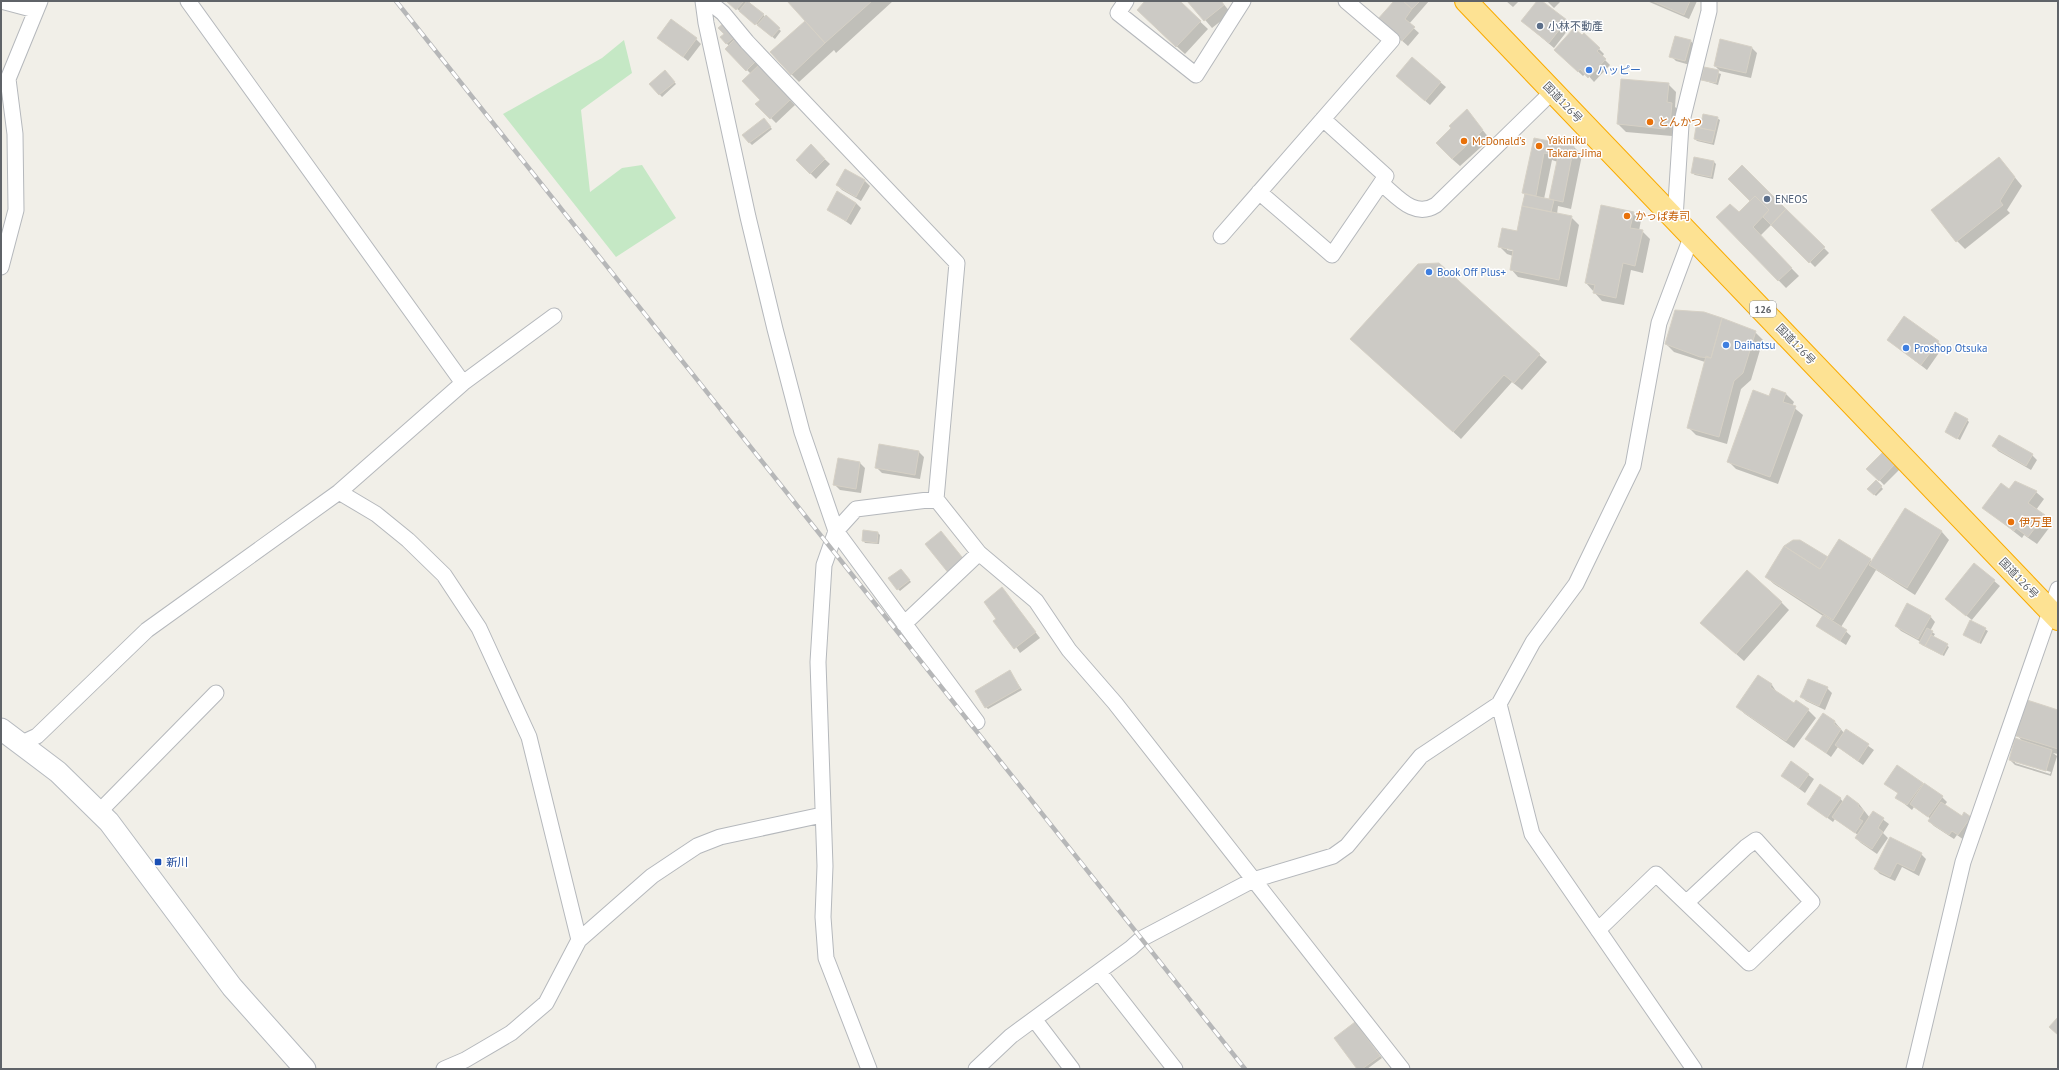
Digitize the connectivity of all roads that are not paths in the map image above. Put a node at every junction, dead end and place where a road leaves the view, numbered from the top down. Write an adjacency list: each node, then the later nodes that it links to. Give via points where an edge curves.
1 (1, 1): 10 (street)
2 (188, 1): 20 (street)
3 (703, 1): 23 (street, via 748,217 775,329 802,432)
4 (708, 1): 22 (street, via 957,263)
5 (1126, 1): 9 (street, via 1118,13 1196,75)
6 (1346, 1): 12 (street, via 1392,40)
7 (1466, 1): 11 (highway, 国道126号 / 126)
8 (1709, 1): 15 (street, via 1709,11 1681,125)
9 (1238, 4)
10 (37, 6): 18 (street, via 8,79 15,134 16,210)
11 (1553, 91): 13 (street, via 1428,210 1411,208); 15 (highway, 国道126号 / 126)
12 (1323, 119): 13 (street, via 1386,176); 14 (street)
13 (1381, 182): 14 (street, via 1332,256)
14 (1259, 192): 17 (street)
15 (1675, 218): 16 (highway, 国道126号 / 126)
16 (1692, 235): 26 (highway, 国道126号 / 126); 29 (street, via 1659,323 1633,466 1576,584 1533,642)
17 (1221, 236)
18 (1, 267)
19 (554, 316): 20 (street)
20 (463, 383): 21 (street)
21 (339, 492): 32 (street, via 147,630 37,736); 38 (street, via 376,514 408,540 444,576 479,628 529,736)
22 (936, 499): 23 (street, via 856,509); 24 (street)
23 (836, 531): 27 (street); 34 (street, via 824,565 818,662)
24 (979, 553): 27 (street); 35 (street, via 1036,601 1069,650 1115,703)
25 (2058, 589): 26 (street)
26 (2055, 615): 49 (street, via 1963,862)
27 (904, 624): 30 (street)
28 (216, 693): 33 (street)
29 (1499, 704): 35 (street, via 1421,756 1347,846 1333,856); 37 (street, via 1532,834)
30 (977, 722)
31 (1, 729): 32 (street)
32 (20, 744): 33 (street, via 58,772)
33 (99, 812): 41 (street, via 232,987)
34 (822, 815): 38 (street, via 720,837 697,846 652,876); 43 (street, via 826,958)
35 (1253, 880): 39 (street, via 1141,939); 47 (street)
36 (1686, 903): 36 (street, via 1749,963 1812,902 1756,840); 37 (street, via 1656,874)
37 (1598, 930): 48 (street)
38 (579, 940): 42 (street, via 546,1003 511,1033 465,1060)
39 (1098, 972): 40 (street); 46 (street)
40 (1034, 1019): 44 (street, via 1011,1036); 45 (street)
41 (305, 1069)
42 (444, 1069)
43 (870, 1069)
44 (976, 1069)
45 (1072, 1069)
46 (1175, 1069)
47 (1402, 1069)
48 (1694, 1069)
49 (1914, 1069)

